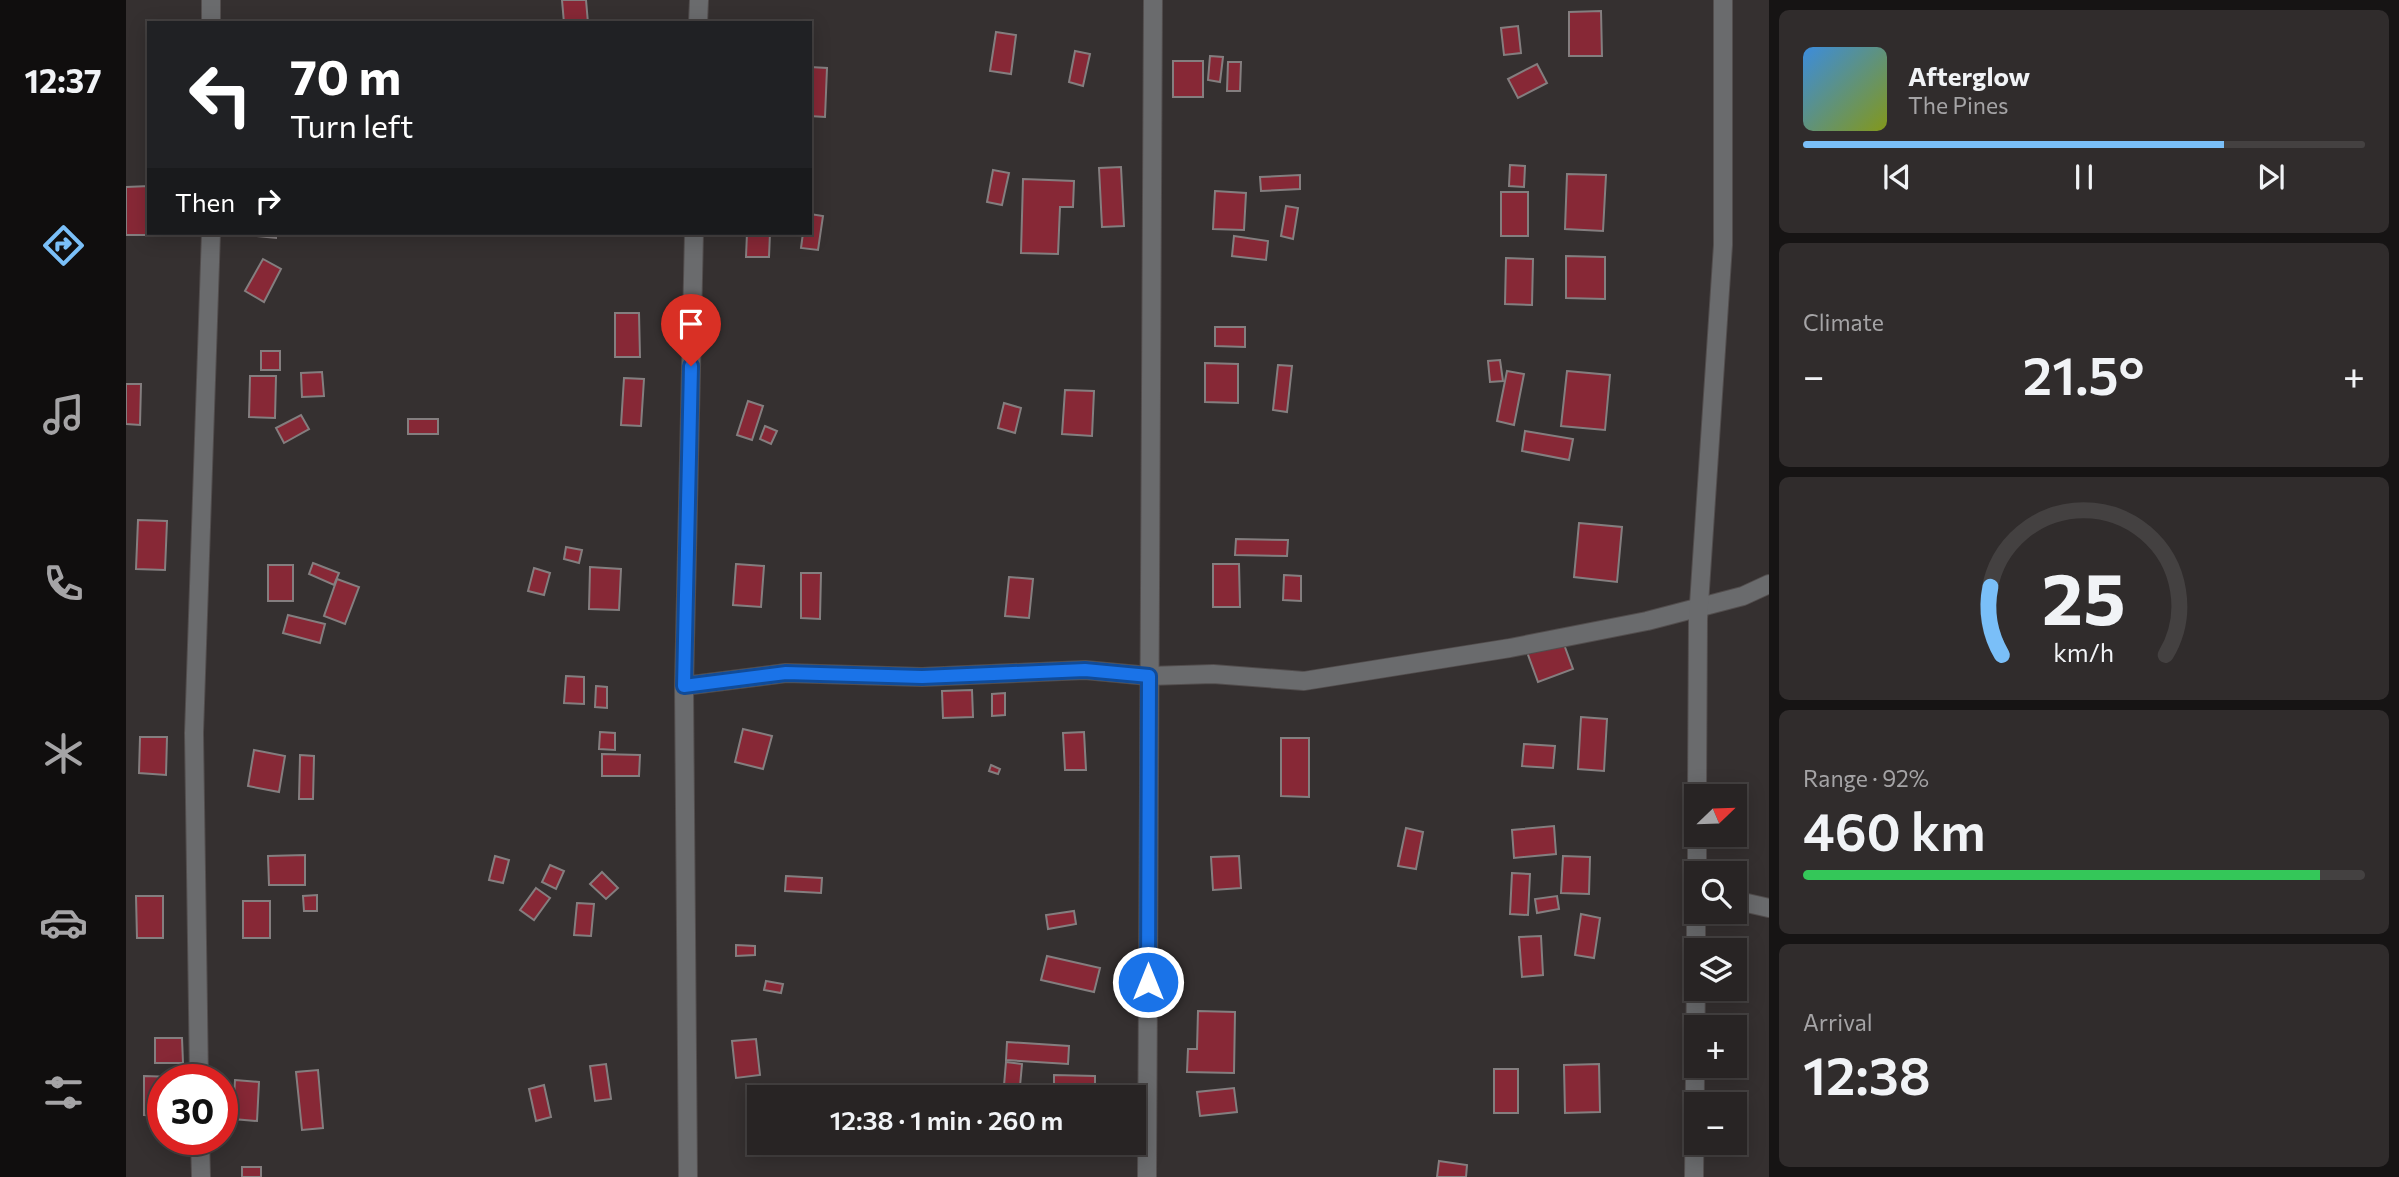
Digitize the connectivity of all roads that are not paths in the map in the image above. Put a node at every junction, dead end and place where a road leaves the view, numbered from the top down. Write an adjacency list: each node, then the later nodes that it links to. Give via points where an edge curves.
1 (211, 0): 5 (street)
2 (699, 0): 6 (street)
3 (1153, 0): 11 (street)
4 (1723, 0): 10 (street, via 1723,245)
5 (211, 21)
6 (698, 21)
7 (211, 235): 17 (street, via 194,733)
8 (694, 235): 12 (street)
9 (1769, 584): 10 (street)
10 (1699, 607): 11 (street, via 1510,648 1304,681 1213,674); 13 (street)
11 (1149, 676): 12 (street, via 1085,670 922,677 786,673); 21 (street)
12 (684, 686): 20 (street)
13 (1697, 784)
14 (1747, 903): 15 (street)
15 (1769, 908)
16 (1696, 1001): 22 (street)
17 (200, 1064)
18 (200, 1155): 19 (street)
19 (201, 1177)
20 (688, 1177)
21 (1147, 1177)
22 (1694, 1177)

